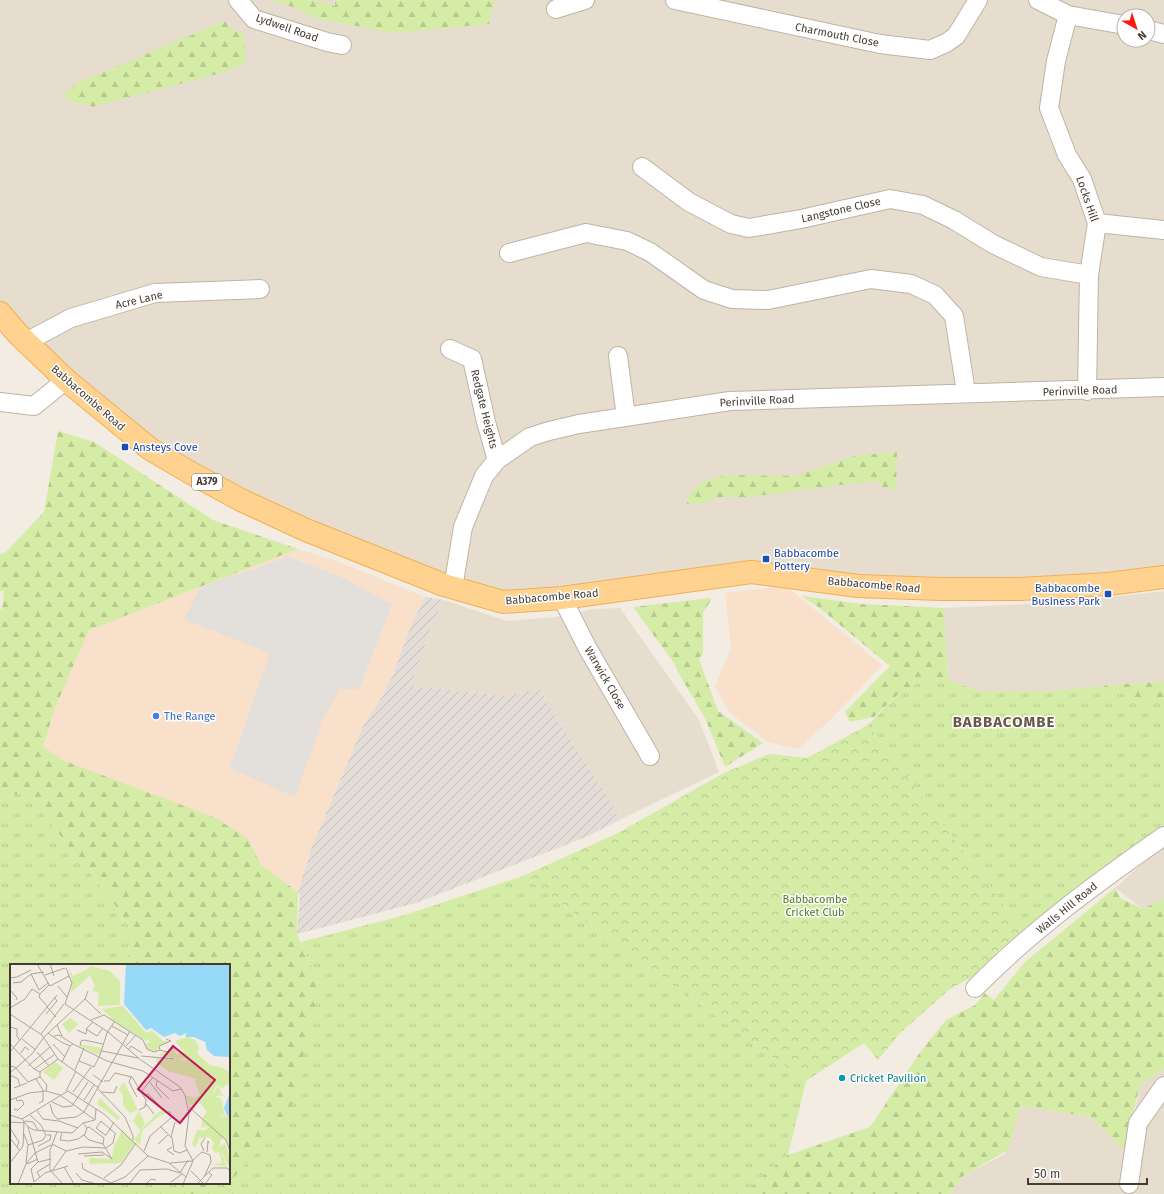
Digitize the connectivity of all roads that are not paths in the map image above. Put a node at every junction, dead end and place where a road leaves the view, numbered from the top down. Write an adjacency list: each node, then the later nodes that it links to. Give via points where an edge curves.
1 (238, 0): 9 (street, Lydwell Road, via 254,19)
2 (585, 0): 6 (street)
3 (675, 0): 4 (street, Charmouth Close, via 880,44 930,50 956,36)
4 (978, 0)
5 (1038, 0): 7 (street)
6 (556, 9)
7 (1068, 15): 8 (street); 11 (street, Locks Hill, via 1056,61 1049,108 1067,155 1082,179)
8 (1116, 24)
9 (342, 45)
10 (642, 167): 14 (street, Langstone Close, via 689,202 732,224 750,228 890,199 923,205 993,244 1041,266)
11 (1097, 223): 12 (street); 14 (street, Locks Hill)
12 (1164, 230)
13 (509, 253): 23 (street, via 586,233 627,241 650,252 704,290 732,299 768,300 871,279 911,284 935,295 954,316)
14 (1089, 276): 22 (street, Locks Hill)
15 (260, 289): 17 (street, Acre Lane, via 155,293 71,318)
16 (0, 313): 17 (main road, Babbacombe Road / A379)
17 (26, 342): 20 (main road, Babbacombe Road / A379)
18 (450, 348): 26 (street, Redgate Heights, via 472,359)
19 (618, 356): 25 (street)
20 (66, 380): 24 (street, via 34,406); 28 (main road, Babbacombe Road / A379, via 150,449 241,500 306,530)
21 (1164, 387): 22 (street, Perinville Road)
22 (1087, 390): 23 (street, Perinville Road)
23 (966, 392): 25 (street, Perinville Road, via 730,400)
24 (0, 402)
25 (626, 418): 26 (street, Perinville Road, via 578,424 530,437)
26 (497, 460): 28 (street, Perinville Road, via 484,476 463,527)
27 (1164, 577): 29 (main road, Babbacombe Road / A379, via 1108,584 940,589 858,586 751,572)
28 (453, 588): 29 (main road, Babbacombe Road / A379, via 503,602)
29 (562, 598): 30 (street, Warwick Close, via 588,650)
30 (650, 756)
31 (1164, 836): 32 (street, Walls Hill Road, via 1099,882 1002,960)
32 (976, 988)
33 (1164, 1086): 34 (street, via 1138,1123)
34 (1129, 1184)

